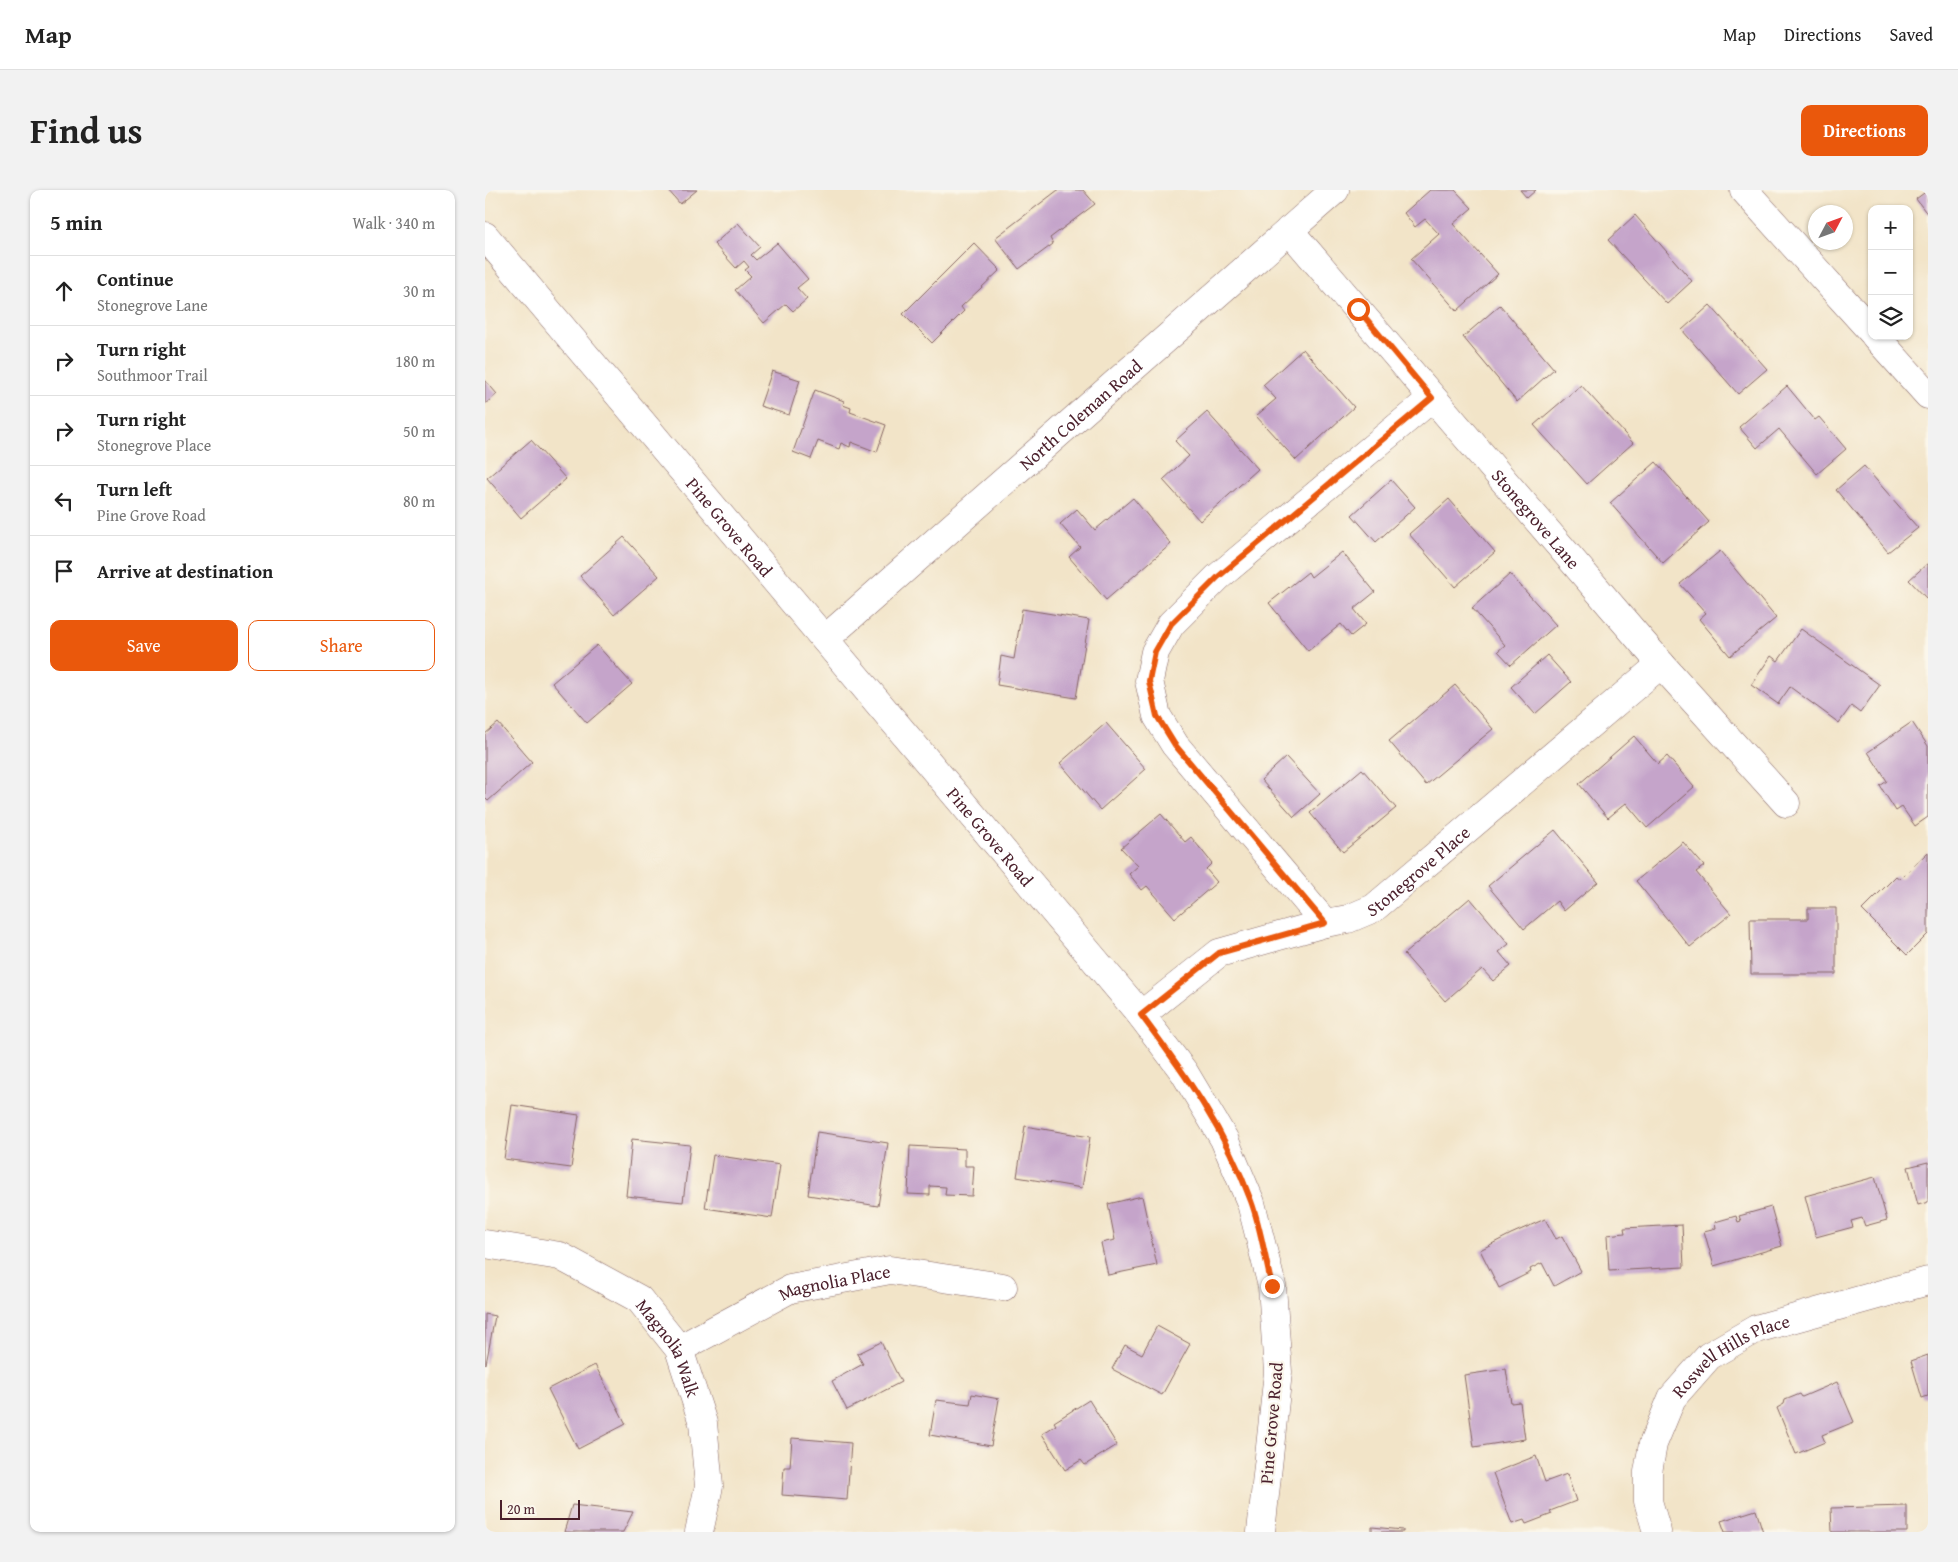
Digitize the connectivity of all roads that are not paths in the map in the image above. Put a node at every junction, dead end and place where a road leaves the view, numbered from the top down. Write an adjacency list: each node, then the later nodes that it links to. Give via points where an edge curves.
1 (1335, 190): 3 (street, North Coleman Road)
2 (1744, 190): 5 (street)
3 (1289, 230): 8 (street, Stonegrove Lane); 9 (street, North Coleman Road)
4 (485, 236): 9 (street, Pine Grove Road)
5 (1868, 328)
6 (1879, 340): 7 (street)
7 (1928, 395)
8 (1432, 398): 10 (street, Stonegrove Lane); 12 (street, via 1218,577 1171,624 1155,652 1149,681 1157,716 1175,745)
9 (825, 639): 13 (street, Pine Grove Road)
10 (1661, 664): 11 (street, Stonegrove Lane); 12 (street, Stonegrove Place, via 1374,908 1348,919)
11 (1786, 803)
12 (1325, 923): 13 (street, Stonegrove Place, via 1219,953)
13 (1141, 1015): 19 (street, Pine Grove Road, via 1184,1072 1224,1139 1251,1203 1272,1286 1278,1372)
14 (485, 1244): 17 (street, Magnolia Walk, via 560,1256 639,1299)
15 (1928, 1282): 20 (street, Roswell Hills Place, via 1756,1330 1709,1356 1672,1398 1653,1444 1649,1501)
16 (1003, 1287): 17 (street, Magnolia Place, via 890,1270 790,1289)
17 (679, 1349): 18 (street, Magnolia Walk, via 703,1423 709,1486)
18 (699, 1532)
19 (1261, 1532)
20 (1657, 1532)

